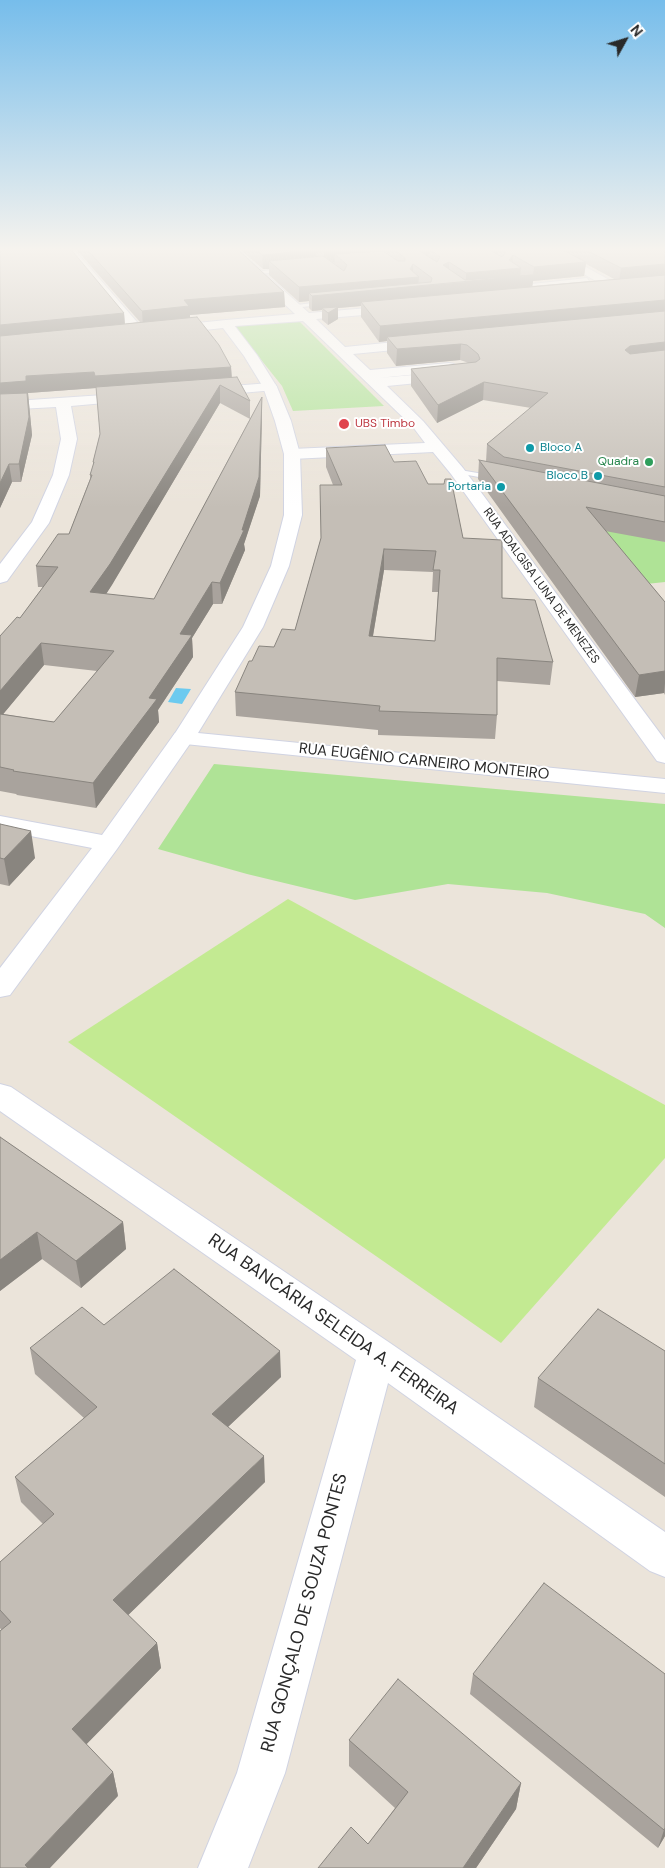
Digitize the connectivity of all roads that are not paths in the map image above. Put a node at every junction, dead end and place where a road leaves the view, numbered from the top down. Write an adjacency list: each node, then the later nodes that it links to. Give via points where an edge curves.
1 (234, 334): 7 (street)
2 (323, 334): 4 (street, RUA ADALGISA LUNA DE MENEZES)
3 (439, 342): 4 (street)
4 (340, 351): 6 (street, RUA ADALGISA LUNA DE MENEZES)
5 (462, 372): 6 (street, via 460,366)
6 (370, 379): 12 (street, RUA ADALGISA LUNA DE MENEZES, via 418,424)
7 (270, 387): 8 (street); 13 (street)
8 (191, 393)
9 (152, 396): 10 (street)
10 (63, 402): 11 (street); 16 (street, via 69,439 61,475 40,523)
11 (0, 406)
12 (437, 447): 13 (street); 14 (street, RUA ADALGISA LUNA DE MENEZES)
13 (292, 454): 17 (street, via 293,515 280,566 253,627)
14 (457, 471): 15 (lane); 18 (street, RUA ADALGISA LUNA DE MENEZES)
15 (504, 480)
16 (0, 577)
17 (183, 738): 19 (street, RUA EUGÊNIO CARNEIRO MONTEIRO); 21 (street)
18 (665, 756)
19 (665, 786)
20 (0, 823): 21 (street)
21 (108, 844): 22 (street)
22 (0, 988)
23 (0, 1095): 24 (street, RUA BANCÁRIA SELEIDA A. FERREIRA)
24 (377, 1354): 25 (street, RUA BANCÁRIA SELEIDA A. FERREIRA); 26 (street, RUA GONÇALO DE SOUZA PONTES, via 261,1773)
25 (665, 1557)
26 (223, 1868)

